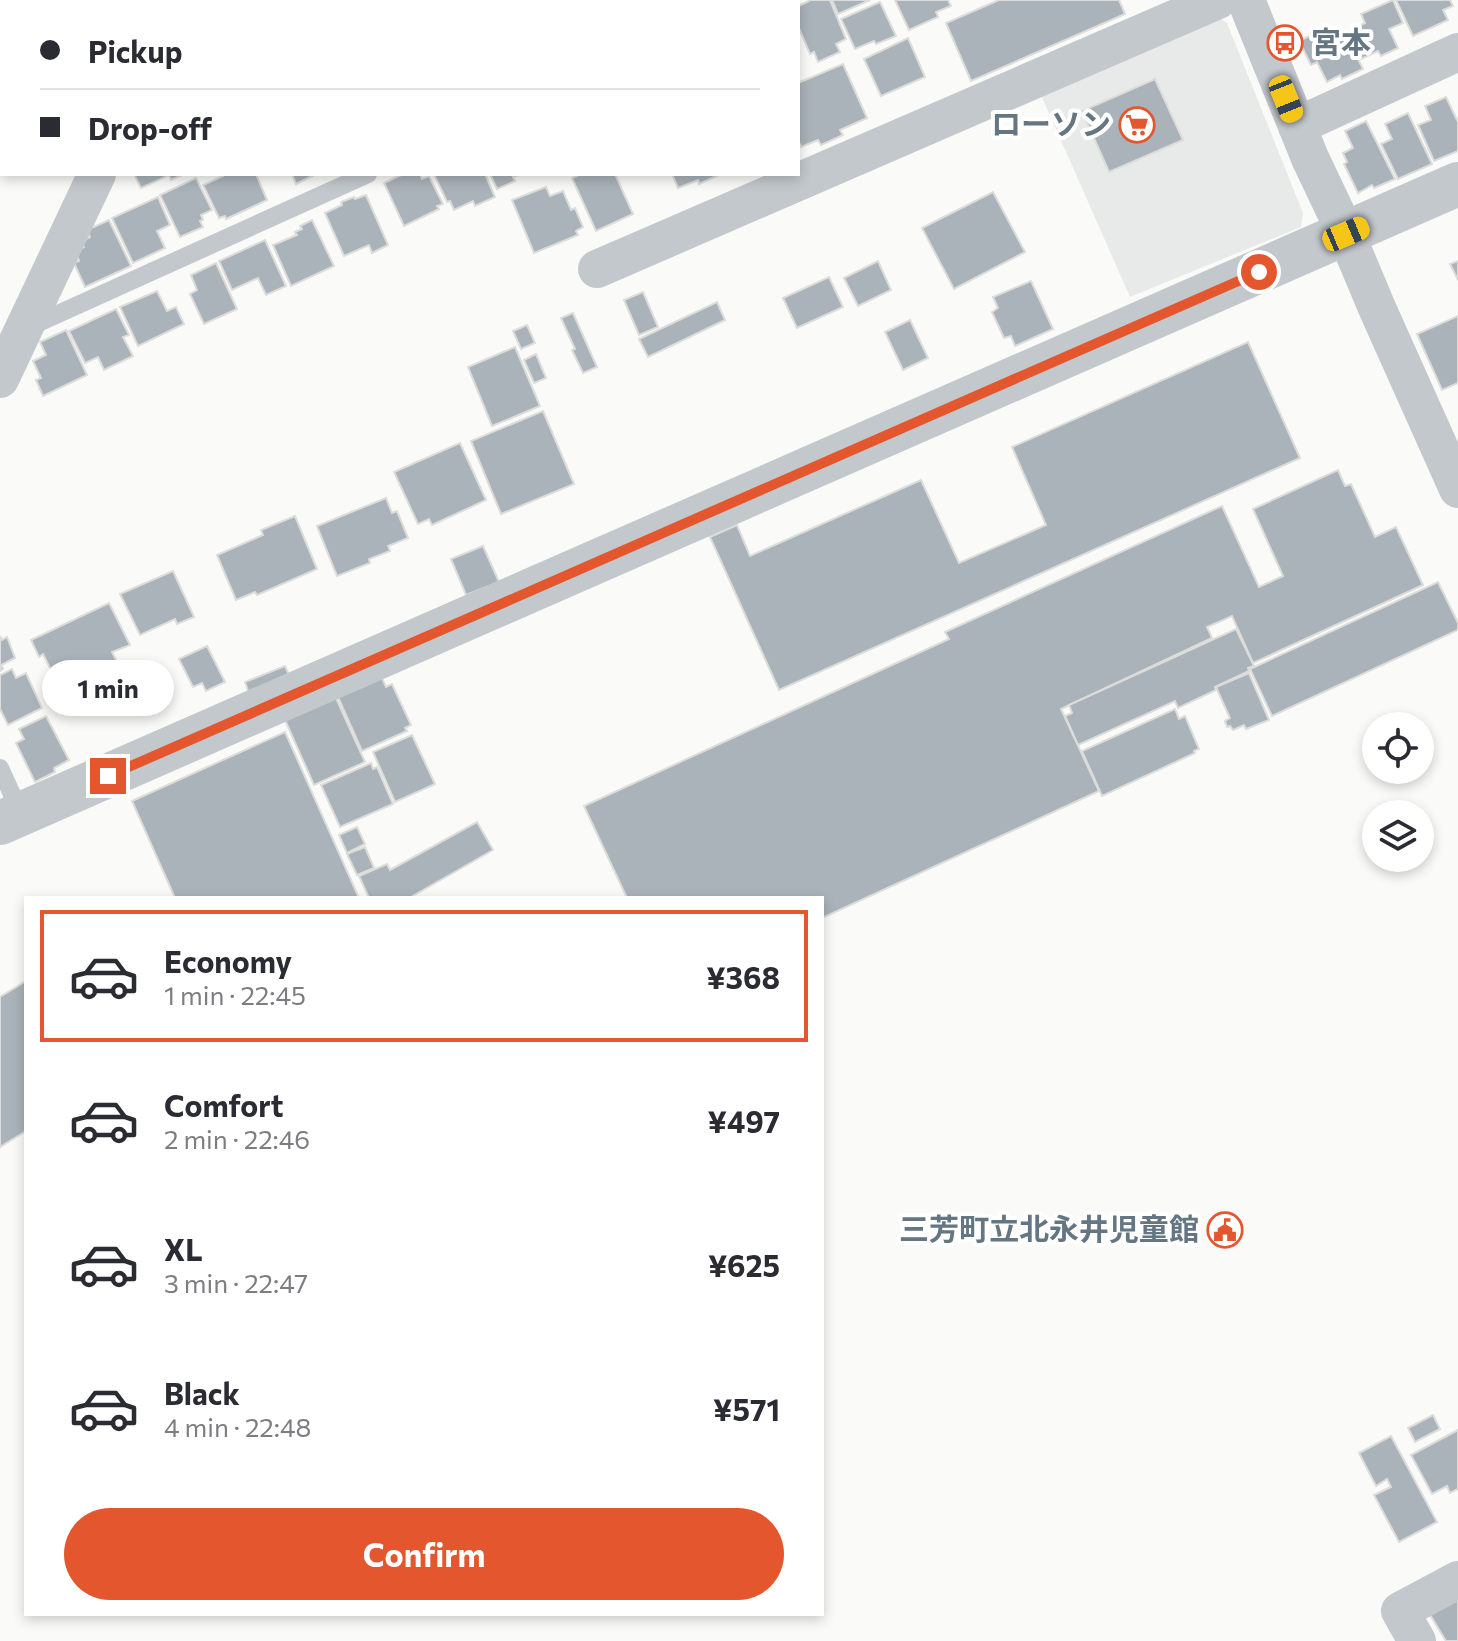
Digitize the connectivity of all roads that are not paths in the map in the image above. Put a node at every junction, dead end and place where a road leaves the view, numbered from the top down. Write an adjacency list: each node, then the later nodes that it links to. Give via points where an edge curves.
1 (1218, 0): 9 (street)
2 (1246, 0): 4 (street)
3 (1458, 52): 4 (street)
4 (1297, 126): 8 (street)
5 (96, 176): 10 (street)
6 (364, 176): 10 (lane)
7 (1458, 184): 8 (street)
8 (1346, 234): 12 (street); 14 (street)
9 (597, 269)
10 (25, 329): 11 (street)
11 (0, 379)
12 (1458, 489)
13 (0, 768): 14 (lane)
14 (11, 818)
15 (1458, 1580): 16 (street, via 1400,1611)
16 (1417, 1641)

